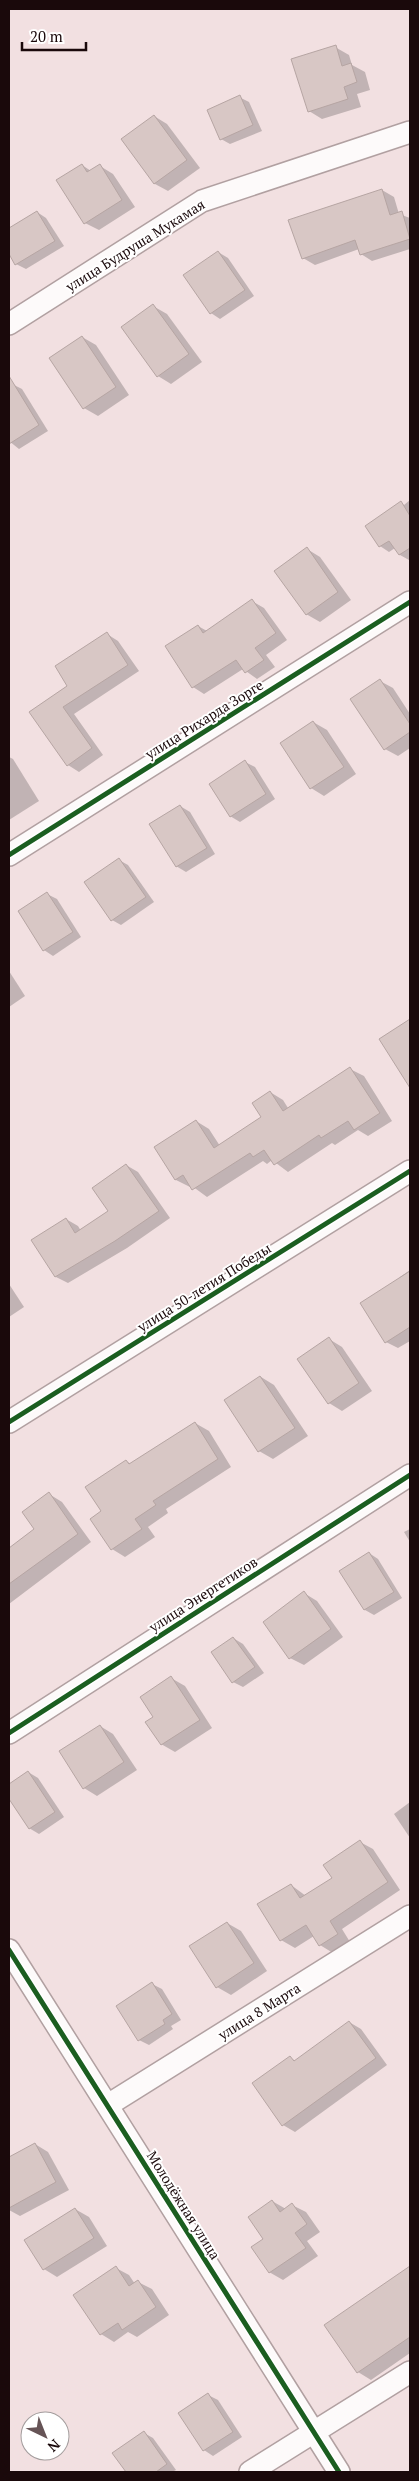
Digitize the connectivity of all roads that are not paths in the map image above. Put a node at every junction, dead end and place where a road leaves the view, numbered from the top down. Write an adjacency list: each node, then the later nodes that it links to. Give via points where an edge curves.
1 (410, 132): 2 (street, улица Будруша Мукамая, via 202,201)
2 (9, 324)
3 (410, 602): 4 (street, улица Рихарда Зорге)
4 (9, 855)
5 (410, 1171): 6 (street, улица 50-летия Победы)
6 (9, 1422)
7 (410, 1475): 8 (street, улица Энергетиков)
8 (9, 1733)
9 (410, 1916): 11 (street, улица 8 Марта)
10 (9, 1950): 11 (street, Молодёжная улица)
11 (108, 2105): 13 (street, Молодёжная улица)
12 (410, 2372): 13 (street)
13 (314, 2432): 14 (street); 15 (street, Молодёжная улица)
14 (250, 2472)
15 (339, 2472)

